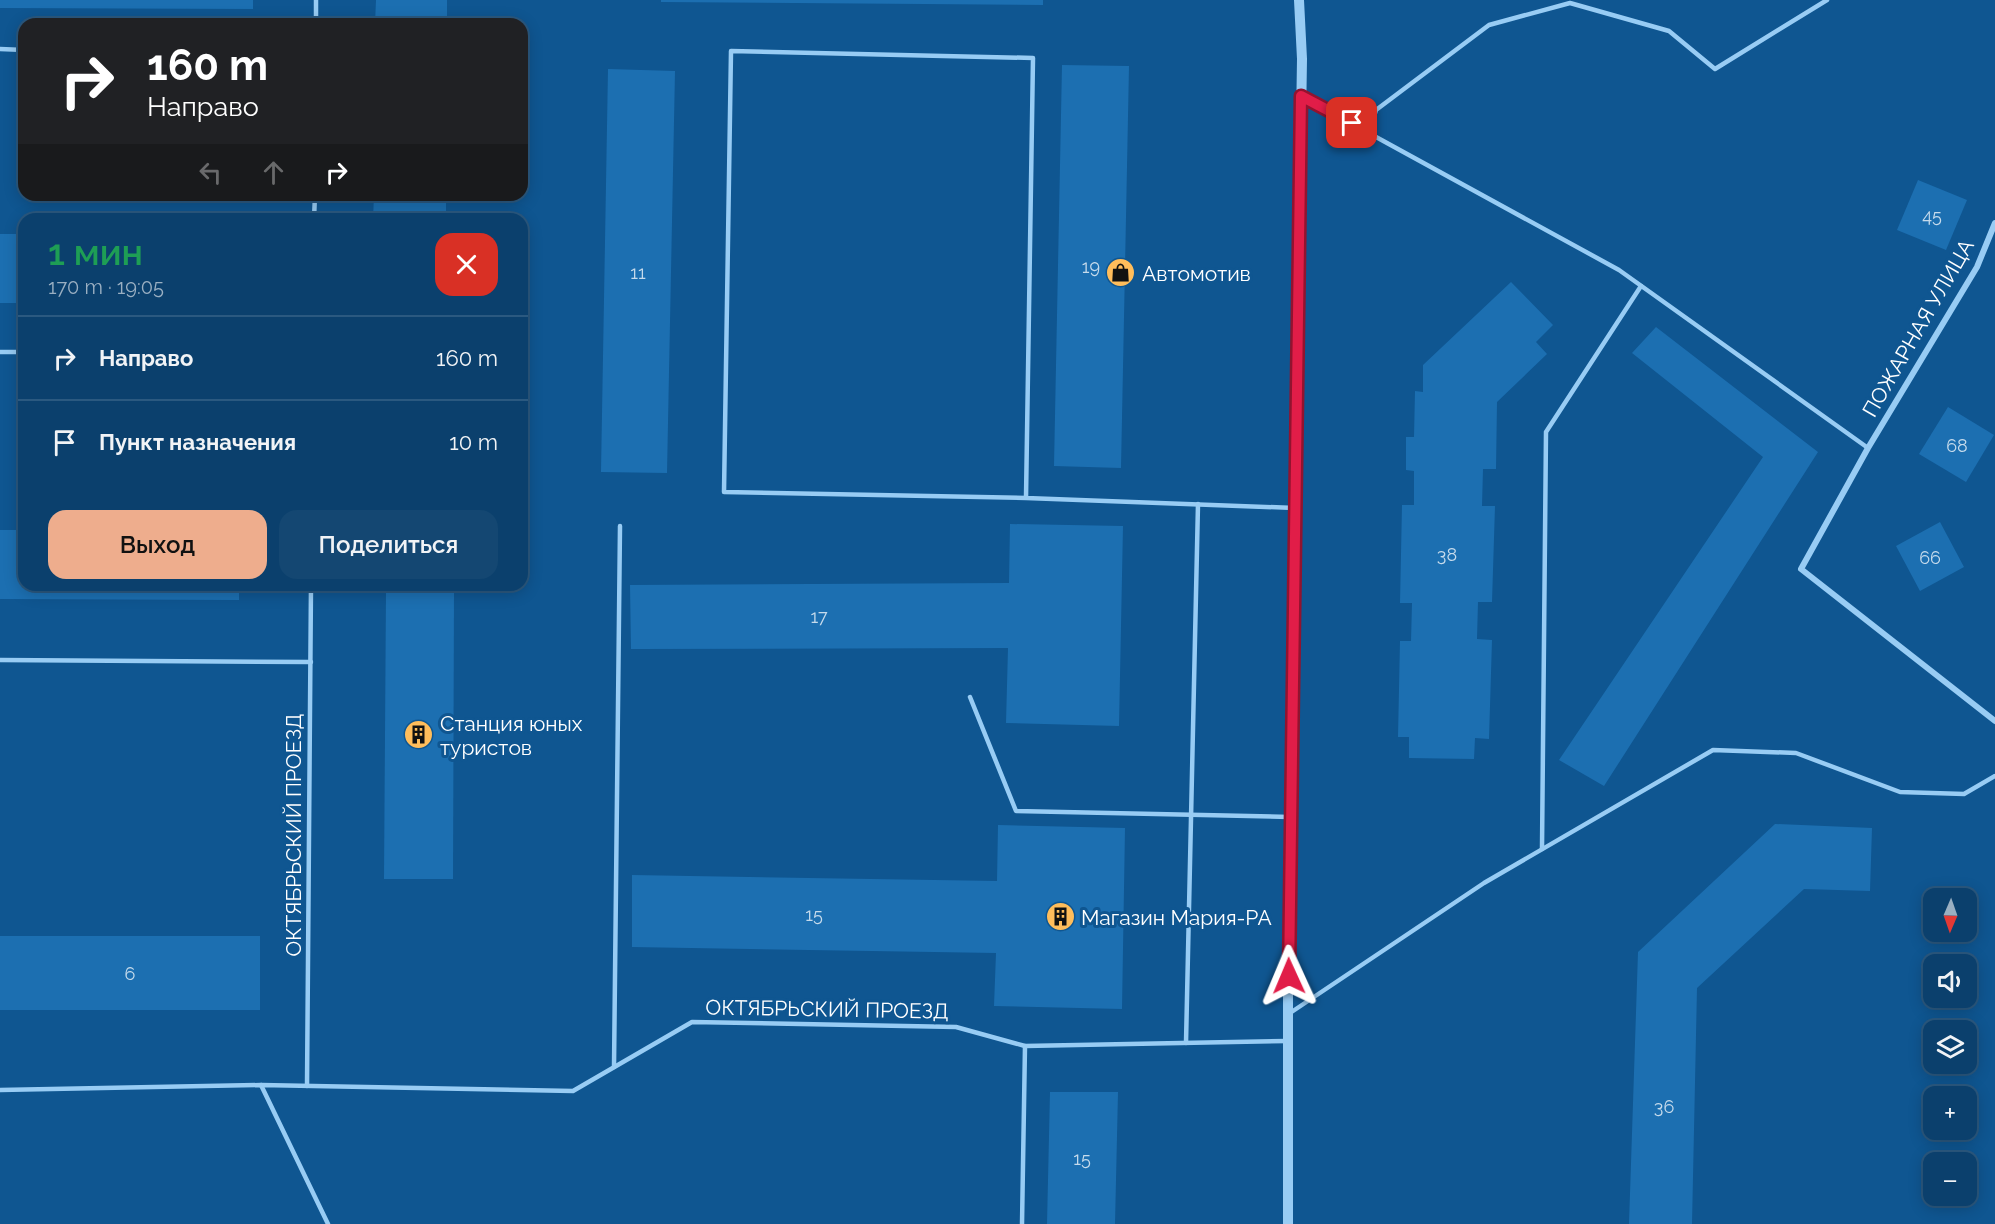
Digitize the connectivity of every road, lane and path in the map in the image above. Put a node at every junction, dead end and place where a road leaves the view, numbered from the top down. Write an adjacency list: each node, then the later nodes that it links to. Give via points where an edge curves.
1 (316, 0): 4 (lane)
2 (1299, 0): 7 (street)
3 (1827, 0): 8 (lane, via 1715,69 1669,32 1570,3 1489,25 1376,110)
4 (316, 18)
5 (0, 49): 6 (lane)
6 (18, 50)
7 (1301, 96): 8 (lane); 16 (street)
8 (1369, 132): 10 (lane, via 1619,270)
9 (1995, 224): 13 (street, ПОЖАРНАЯ УЛИЦА, via 1977,267)
10 (1641, 286): 13 (lane); 26 (lane, via 1546,432)
11 (0, 352): 12 (lane)
12 (18, 352)
13 (1868, 448): 22 (street, ПОЖАРНАЯ УЛИЦА, via 1801,569)
14 (1026, 498): 14 (lane, via 1033,58 731,51 724,492); 15 (lane)
15 (1198, 504): 16 (lane); 24 (lane)
16 (1295, 508): 25 (street)
17 (620, 526): 31 (lane)
18 (311, 591): 20 (lane, ОКТЯБРЬСКИЙ ПРОЕЗД)
19 (0, 660): 20 (lane)
20 (311, 662): 33 (lane, ОКТЯБРЬСКИЙ ПРОЕЗД)
21 (970, 697): 24 (lane, via 1016,811)
22 (1995, 721)
23 (1995, 776): 26 (lane, via 1964,794 1900,792 1796,753 1713,750)
24 (1191, 814): 25 (lane); 29 (lane)
25 (1290, 817): 27 (street)
26 (1542, 849): 27 (lane, via 1484,883)
27 (1290, 1013): 28 (street)
28 (1290, 1041): 29 (lane, ОКТЯБРЬСКИЙ ПРОЕЗД); 37 (street)
29 (1186, 1043): 30 (lane, ОКТЯБРЬСКИЙ ПРОЕЗД)
30 (1025, 1046): 31 (lane, ОКТЯБРЬСКИЙ ПРОЕЗД, via 956,1028 692,1022); 36 (lane)
31 (614, 1067): 33 (lane, ОКТЯБРЬСКИЙ ПРОЕЗД, via 573,1091)
32 (261, 1085): 33 (lane, ОКТЯБРЬСКИЙ ПРОЕЗД); 34 (lane, ОКТЯБРЬСКИЙ ПРОЕЗД); 35 (lane)
33 (307, 1086)
34 (0, 1090)
35 (328, 1224)
36 (1022, 1224)
37 (1288, 1224)

